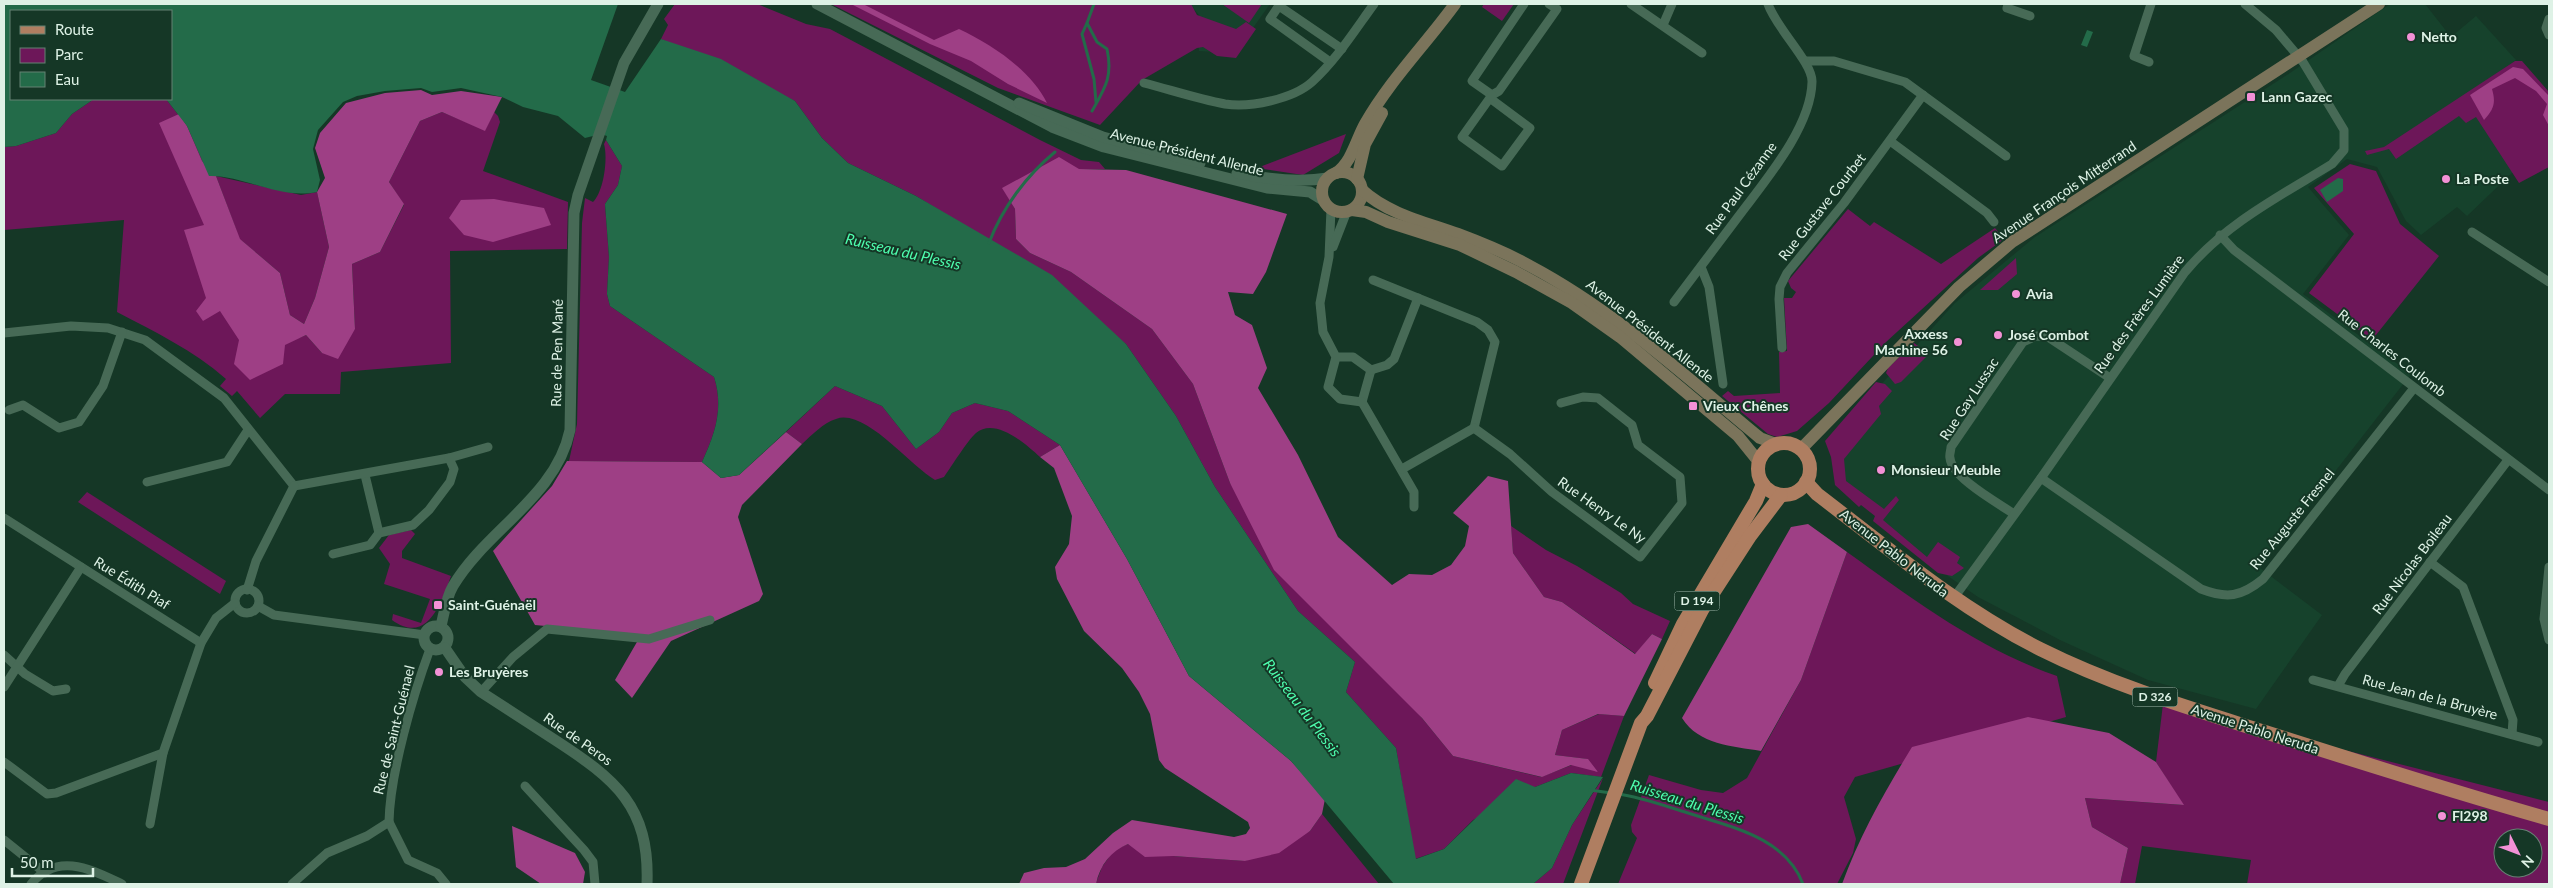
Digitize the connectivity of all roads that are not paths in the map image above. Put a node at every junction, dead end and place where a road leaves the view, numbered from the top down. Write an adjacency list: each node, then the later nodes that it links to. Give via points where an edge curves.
1 (658, 4): 20 (street, Rue de Pen Mané)
2 (666, 4): 20 (street, Rue de Pen Mané)
3 (817, 4): 27 (street, Avenue Président Allende)
4 (1374, 4): 21 (street)
5 (1524, 4): 30 (street, via 1472,81)
6 (1549, 4): 30 (street, via 1556,9 1499,91)
7 (1631, 4): 18 (street)
8 (1672, 4): 18 (street)
9 (1768, 4): 24 (street, Rue Paul Cézanne, via 1777,23)
10 (2008, 4): 16 (street, via 2007,8)
11 (2151, 4): 26 (street, via 2134,56)
12 (2245, 4): 23 (street, Rue des Frères Lumière, via 2276,30)
13 (2379, 4): 23 (main road, Avenue François Mitterrand)
14 (1280, 5): 21 (street); 25 (street, via 1270,19)
15 (1452, 8): 33 (main road, via 1391,85 1365,124 1343,168); 34 (main road, via 1376,122 1358,167)
16 (2030, 16)
17 (2549, 19): 19 (street, via 2546,28)
18 (1663, 25): 22 (street)
19 (2549, 36)
20 (634, 48): 87 (street, Rue de Pen Mané, via 624,63 574,213 568,442 545,482 474,557 452,588)
21 (1342, 49): 25 (street)
22 (1702, 53)
23 (2299, 57): 39 (street, Rue des Frères Lumière, via 2344,130 2344,150 2332,164); 61 (main road, Avenue François Mitterrand, via 2012,242 1959,287)
24 (1806, 61): 29 (street, via 1834,61 1905,82); 41 (street, Rue Paul Cézanne, via 1812,81 1804,116 1782,158)
25 (1330, 62): 28 (street, via 1311,83 1261,104 1227,104)
26 (2149, 62)
27 (966, 82): 33 (street, Avenue Président Allende, via 1103,137 1141,148 1253,176 1314,180); 35 (street, Avenue Président Allende, via 1052,127 1104,147 1268,188 1310,192)
28 (1144, 83)
29 (1923, 95): 31 (street, Rue Gustave Courbet); 32 (street)
30 (1491, 97): 30 (street, via 1530,128 1502,166 1462,137)
31 (1890, 141): 37 (street, via 1987,213); 48 (street, Rue Gustave Courbet, via 1787,273 1780,287 1779,299)
32 (2006, 156)
33 (1332, 176): 34 (main road, via 1350,173); 35 (main road, via 1322,188)
34 (1360, 184): 36 (main road, via 1360,202); 59 (main road, Avenue Président Allende, via 1371,198 1399,214 1497,249 1580,293 1671,363 1760,438)
35 (1327, 204): 36 (main road); 40 (street)
36 (1349, 210): 40 (street); 64 (main road, Avenue Président Allende, via 1366,212 1460,245 1572,303 1620,337 1738,436)
37 (1994, 222)
38 (2472, 232): 43 (street)
39 (2220, 235): 51 (street, Rue des Frères Lumière, via 2185,272); 53 (street, Rue Charles Coulomb, via 2234,250)
40 (1329, 257): 49 (street, via 1320,303 1323,332)
41 (1701, 267): 45 (street, Rue Paul Cézanne); 52 (street, via 1709,287)
42 (1373, 280): 44 (street)
43 (2549, 282)
44 (1418, 298): 50 (street, via 1394,359); 57 (street, via 1477,322 1488,330 1495,342)
45 (1674, 302)
46 (122, 332): 47 (street, via 71,326); 56 (street, via 103,386 78,422 59,428 23,406); 58 (street, via 145,340 224,398)
47 (4, 333)
48 (1782, 348)
49 (1336, 357): 50 (street, via 1353,357); 54 (street, via 1328,387 1340,399)
50 (1371, 370): 54 (street)
51 (2110, 378): 67 (street, Rue des Frères Lumière); 75 (street, Rue Gay Lussac, via 2048,337 2036,336 2023,342 2017,350 1951,447 1949,458 1962,478)
52 (1723, 384)
53 (2414, 388): 63 (street, Rue Charles Coulomb); 67 (street, Rue Auguste Fresnel, via 2263,579 2250,590 2232,596 2216,595 2201,589)
54 (1362, 402): 65 (street)
55 (1561, 404): 57 (street, Rue Henry Le Ny, via 1583,397 1598,398 1632,425 1638,445 1680,478 1682,503 1640,557 1552,492 1510,454)
56 (9, 410)
57 (1474, 428): 65 (street)
58 (248, 430): 68 (street, via 227,462); 71 (street)
59 (1776, 444): 61 (main road, via 1791,444); 64 (main road, via 1764,452)
60 (488, 447): 62 (street)
61 (1800, 449): 69 (main road, via 1810,470)
62 (450, 458): 66 (street); 77 (street, via 454,469 450,482 429,510 413,524)
63 (2508, 460): 72 (street, Rue Charles Coulomb); 79 (street, Rue Nicolas Boileau)
64 (1758, 462): 70 (main road, via 1758,474)
65 (1402, 469): 74 (street, via 1414,492)
66 (365, 475): 71 (street); 77 (street)
67 (2041, 478): 75 (street, Rue des Frères Lumière)
68 (147, 482)
69 (1806, 482): 73 (main road, via 1792,494); 83 (main road, Avenue Pablo Neruda / D 326, via 1817,494)
70 (1763, 484): 73 (main road); 100 (main road, D 194, via 1669,651 1641,713)
71 (294, 486): 82 (street, via 256,561)
72 (2549, 490)
73 (1781, 495): 100 (main road, D 194, via 1702,610)
74 (1414, 507)
75 (2014, 514): 83 (street, Rue des Frères Lumière)
76 (4, 518): 80 (street, Rue Édith Piaf)
77 (379, 533): 78 (street, via 370,545)
78 (333, 554)
79 (2430, 562): 96 (street, Rue Nicolas Boileau); 101 (street, via 2463,587 2513,720)
80 (81, 567): 90 (street, Rue Édith Piaf); 94 (street)
81 (2549, 568): 89 (street, via 2544,619)
82 (247, 590): 84 (street, via 238,594); 85 (street, via 258,597)
83 (1953, 599): 106 (main road, Avenue Pablo Neruda / D 326, via 2039,648 2152,696)
84 (235, 604): 85 (street, via 245,613 253,612); 90 (street, via 216,618)
85 (258, 606): 88 (street, via 274,615)
86 (710, 620): 99 (street, via 649,639 547,629 513,657)
87 (440, 626): 88 (street, via 428,629); 91 (street, via 447,632)
88 (425, 635): 92 (street, via 425,644)
89 (2549, 640)
90 (201, 643): 103 (street)
91 (445, 648): 92 (street); 99 (street, Rue de Peros, via 465,678)
92 (430, 649): 107 (street, Rue de Saint-Guénael, via 406,731 390,802)
93 (4, 655): 94 (street)
94 (16, 666): 97 (street); 98 (street, via 53,691)
95 (2313, 680): 96 (street, Rue Jean de la Bruyère)
96 (2338, 686): 101 (street, Rue Jean de la Bruyère)
97 (4, 687)
98 (66, 689)
99 (481, 692): 116 (street, Rue de Peros, via 596,767 621,792 635,812 643,835 648,862)
100 (1641, 723): 117 (main road, D 194)
101 (2512, 734): 102 (street, Rue Jean de la Bruyère)
102 (2538, 742)
103 (163, 753): 104 (street, via 47,794); 108 (street)
104 (4, 762)
105 (524, 786): 115 (street, via 593,862)
106 (2549, 819)
107 (389, 822): 113 (street, via 367,836 327,853); 114 (street, via 408,860 437,873)
108 (150, 824)
109 (4, 840): 110 (street)
110 (45, 873): 111 (street); 112 (street, via 70,865 88,868)
111 (32, 884)
112 (122, 884)
113 (292, 884)
114 (446, 884)
115 (594, 884)
116 (647, 884)
117 (1581, 884)

